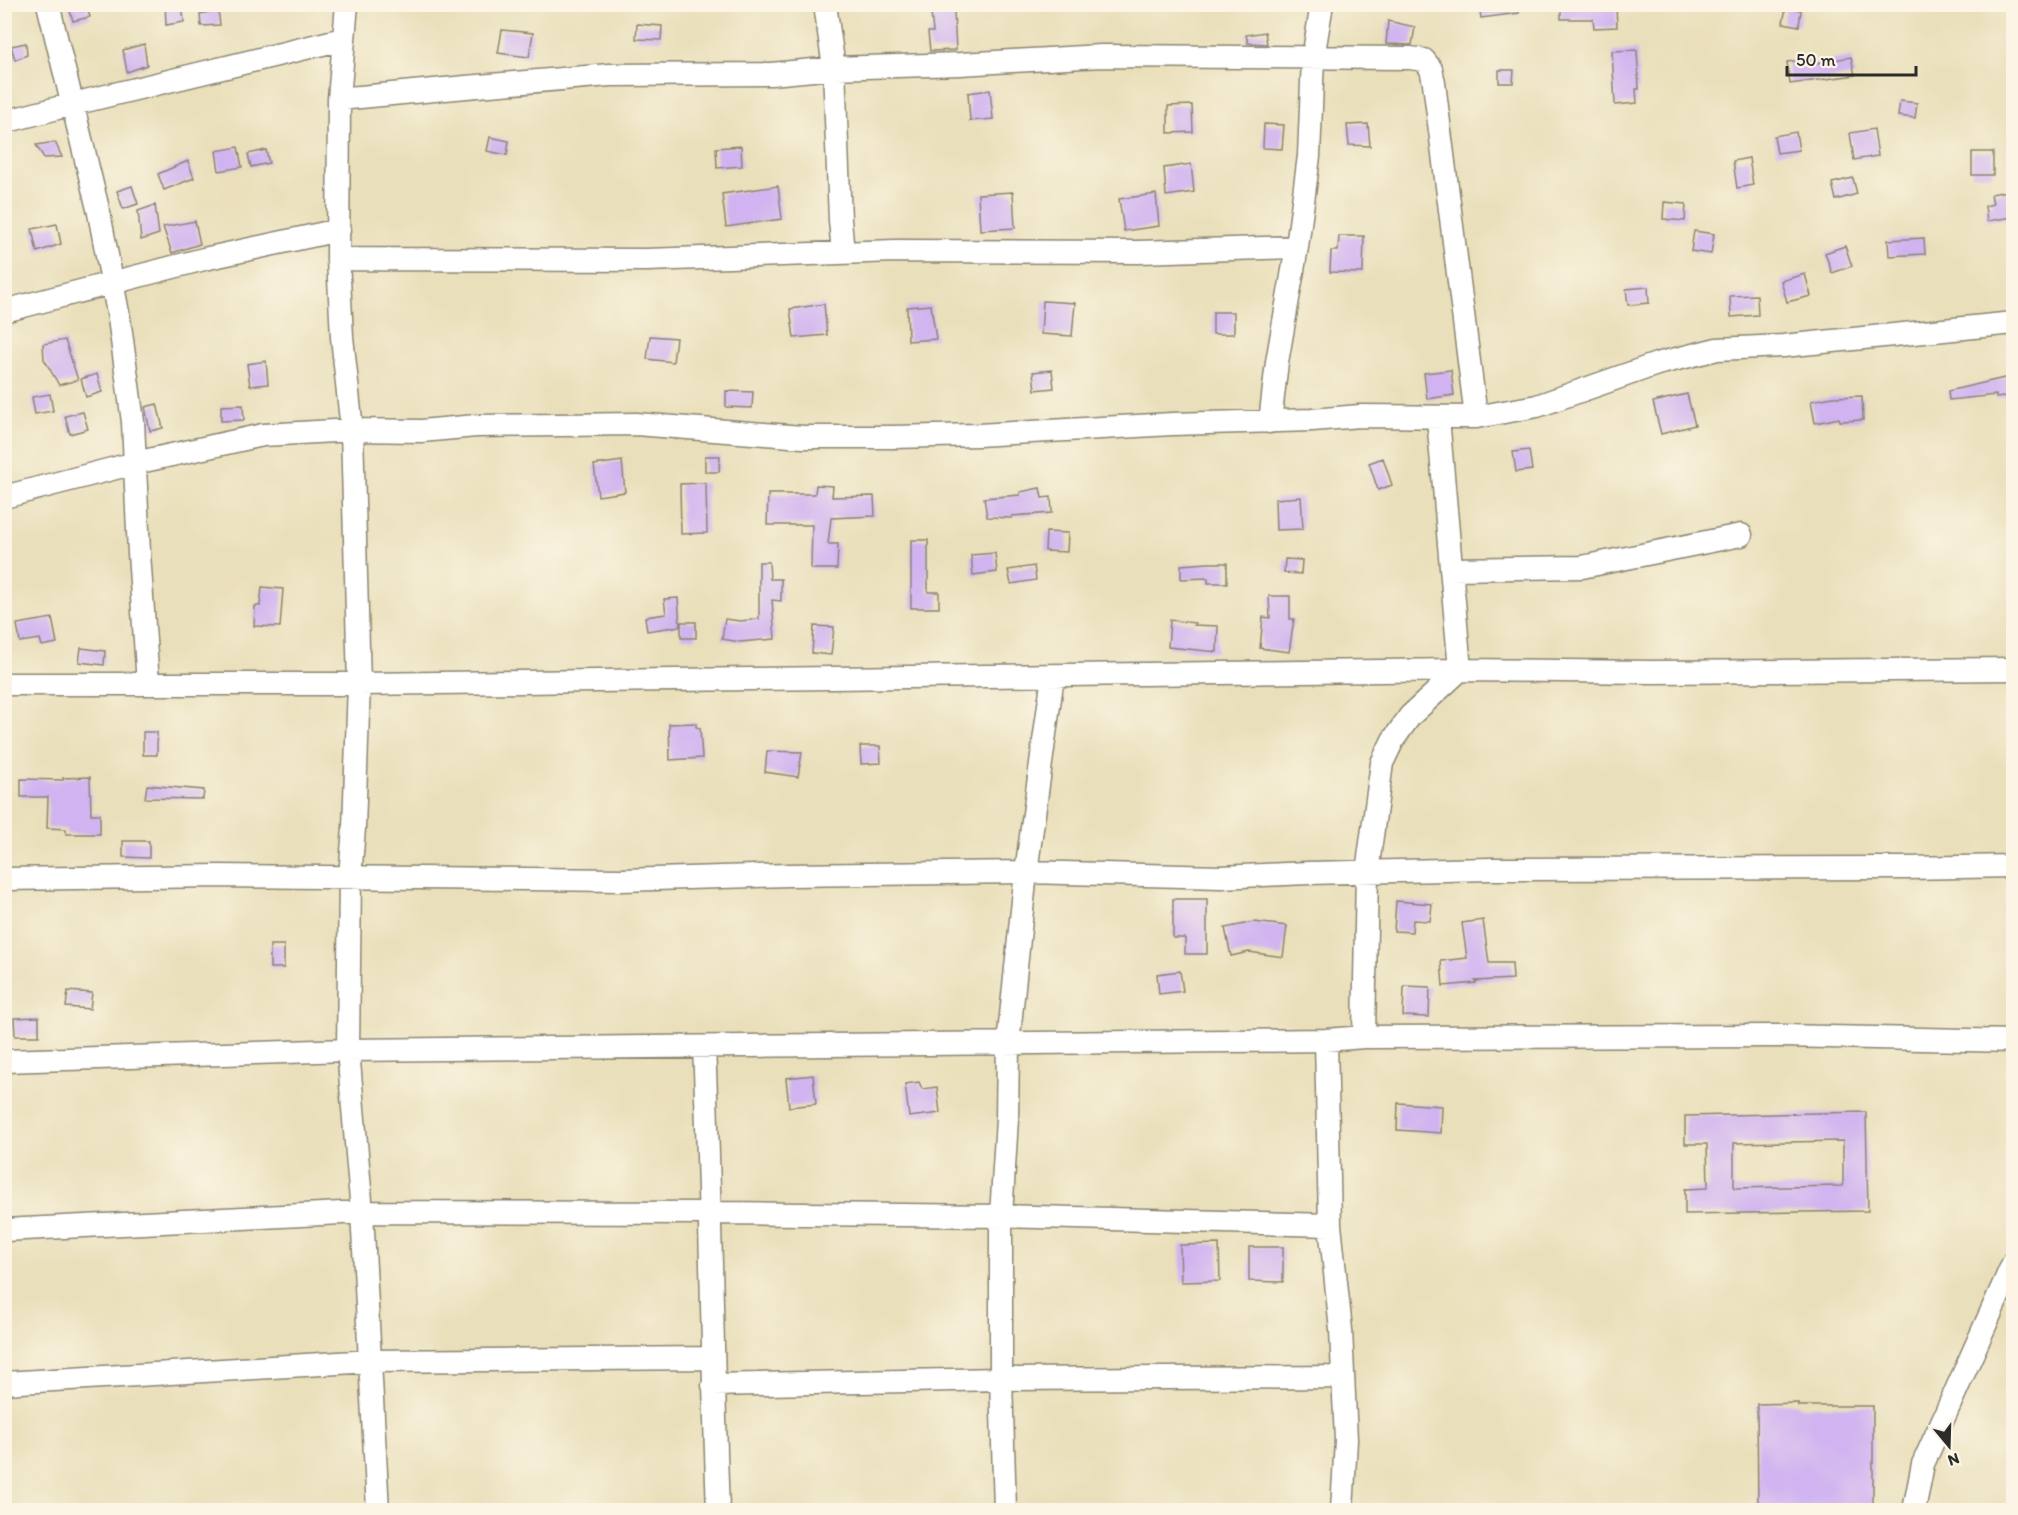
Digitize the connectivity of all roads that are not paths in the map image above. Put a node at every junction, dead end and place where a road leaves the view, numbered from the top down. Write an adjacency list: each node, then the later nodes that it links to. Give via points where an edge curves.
1 (48, 4): 9 (street)
2 (348, 4): 5 (street)
3 (825, 4): 7 (street)
4 (1322, 4): 6 (street)
5 (343, 39): 8 (street); 9 (street)
6 (1313, 58): 7 (street, via 1101,56); 12 (street, via 1309,156); 18 (street, via 1410,58 1424,60 1431,69)
7 (834, 68): 8 (street, via 771,74 610,75); 13 (street)
8 (339, 99): 11 (street)
9 (73, 104): 10 (street); 15 (street)
10 (4, 122)
11 (339, 230): 14 (street); 15 (street)
12 (1297, 248): 13 (street); 20 (street)
13 (843, 253): 14 (street, via 647,260)
14 (338, 259): 21 (street)
15 (113, 283): 16 (street); 22 (street)
16 (4, 311)
17 (2013, 323): 18 (street, via 1718,349 1657,364 1537,406)
18 (1476, 417): 19 (street)
19 (1438, 418): 20 (street, via 1360,416); 25 (street)
20 (1270, 422): 21 (street, via 893,437 803,437 636,424)
21 (352, 430): 22 (street, via 263,435); 31 (street)
22 (135, 463): 23 (street); 30 (street)
23 (4, 497)
24 (1741, 535): 25 (street, via 1582,567)
25 (1451, 569): 27 (street)
26 (2013, 669): 27 (street)
27 (1460, 670): 28 (street); 34 (street, via 1410,716 1382,763)
28 (1053, 676): 31 (street); 33 (street)
29 (4, 684): 30 (street)
30 (148, 684): 31 (street)
31 (359, 684): 35 (street)
32 (2013, 866): 34 (street)
33 (1026, 872): 34 (street, via 1221,877); 35 (street, via 622,880); 40 (street)
34 (1367, 872): 37 (street)
35 (350, 878): 36 (street); 42 (street)
36 (4, 879)
37 (1364, 1037): 38 (street); 39 (street, via 1782,1036)
38 (1326, 1040): 40 (street); 47 (street)
39 (2013, 1041)
40 (1008, 1044): 41 (street); 46 (street)
41 (705, 1047): 42 (street); 45 (street)
42 (348, 1050): 43 (street); 44 (street)
43 (4, 1061)
44 (362, 1212): 45 (street); 48 (street); 51 (street)
45 (711, 1213): 46 (street); 50 (street)
46 (1000, 1216): 47 (street); 53 (street)
47 (1330, 1225): 52 (street)
48 (4, 1230)
49 (2013, 1262): 60 (street, via 1923,1464)
50 (712, 1358): 51 (street); 55 (street)
51 (371, 1361): 54 (street); 56 (street)
52 (1343, 1377): 53 (street); 59 (street, via 1346,1440)
53 (1002, 1379): 55 (street); 58 (street)
54 (4, 1383)
55 (714, 1385): 57 (street)
56 (378, 1510)
57 (718, 1510)
58 (1005, 1510)
59 (1342, 1510)
60 (1914, 1510)

